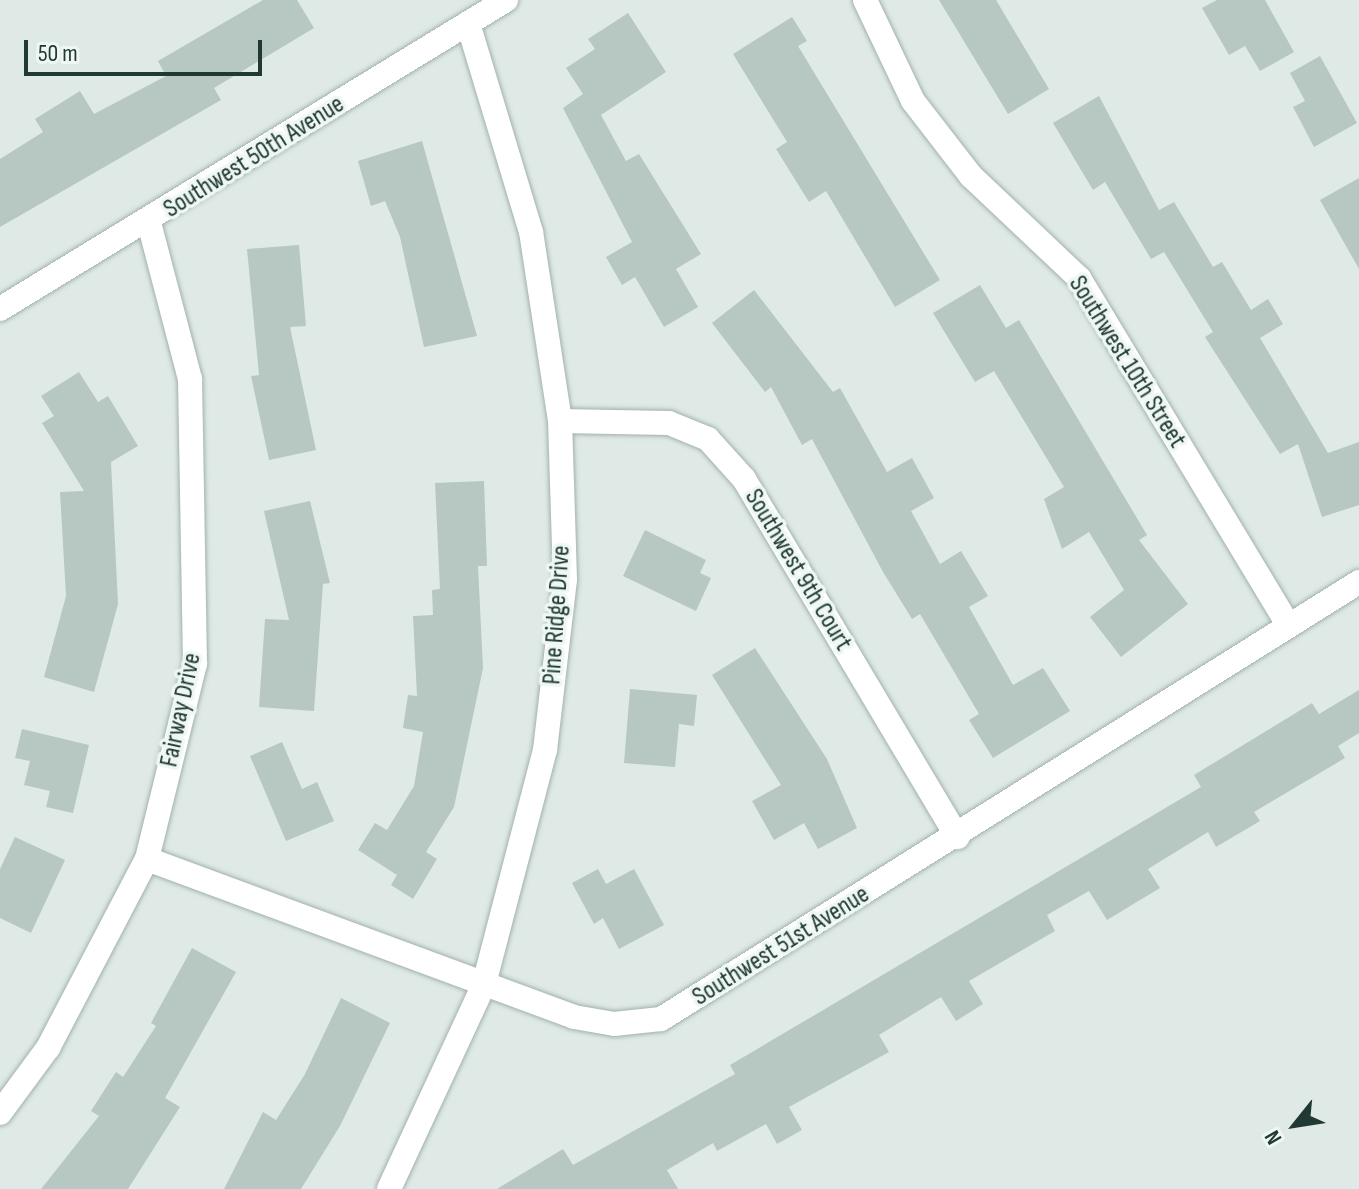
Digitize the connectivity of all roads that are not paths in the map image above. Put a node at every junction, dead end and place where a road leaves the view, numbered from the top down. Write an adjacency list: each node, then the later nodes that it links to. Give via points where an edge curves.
1 (506, 0): 3 (street, Southwest 50th Avenue)
2 (865, 0): 8 (street, Southwest 10th Street, via 913,101 971,176 1079,278)
3 (468, 23): 4 (street, Southwest 50th Avenue); 6 (street, Pine Ridge Drive, via 531,232)
4 (149, 223): 5 (street, Southwest 50th Avenue); 10 (street, Fairway Drive, via 190,379 196,494 195,664)
5 (0, 309)
6 (560, 421): 9 (street, Southwest 9th Court, via 669,423 708,439 744,479); 11 (street, Pine Ridge Drive, via 565,579 545,750)
7 (1359, 582): 8 (street, Southwest 51st Avenue)
8 (1288, 624): 9 (street, Southwest 51st Avenue)
9 (957, 837): 11 (street, Southwest 51st Avenue, via 661,1019 614,1024 574,1017)
10 (147, 859): 11 (street, Southwest 51st Avenue); 12 (street, Fairway Drive, via 48,1048)
11 (484, 984): 13 (street, Pine Ridge Drive)
12 (0, 1113)
13 (389, 1189)

